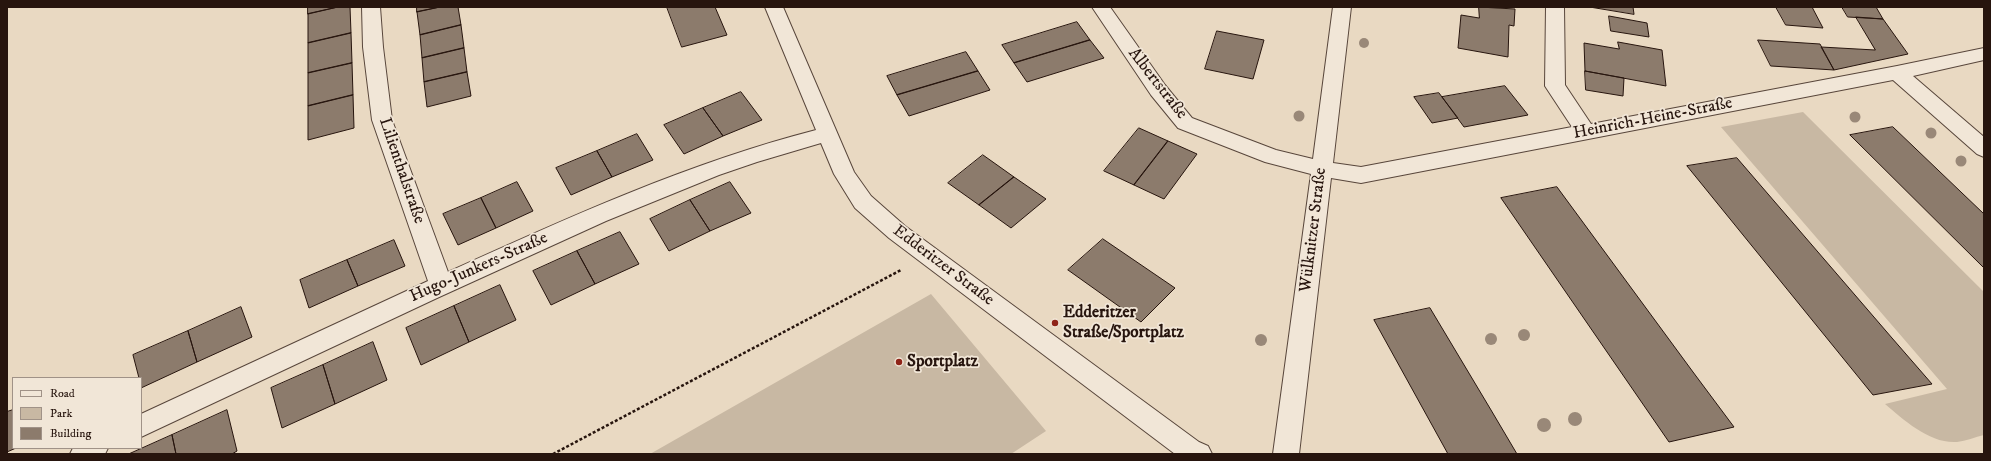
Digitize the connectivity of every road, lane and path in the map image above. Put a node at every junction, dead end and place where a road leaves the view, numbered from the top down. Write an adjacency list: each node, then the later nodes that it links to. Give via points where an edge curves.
1 (371, 7): 13 (street, Lilienthalstraße, via 382,120)
2 (774, 7): 9 (street, Edderitzer Straße)
3 (1101, 7): 11 (street, Albertstraße, via 1158,90 1185,123 1272,157)
4 (1342, 7): 11 (street, Wülknitzer Straße)
5 (1554, 7): 8 (street, via 1555,86)
6 (1984, 54): 7 (street, Heinrich-Heine-Straße)
7 (1897, 73): 8 (street, Heinrich-Heine-Straße); 10 (street)
8 (1586, 132): 11 (street, Heinrich-Heine-Straße, via 1361,175)
9 (827, 134): 12 (street, Edderitzer Straße, via 845,174 863,202); 13 (street, Hugo-Junkers-Straße, via 796,141 722,165 600,214)
10 (1984, 149)
11 (1321, 169): 19 (street, Wülknitzer Straße)
12 (928, 255): 17 (path); 18 (street, Edderitzer Straße, via 1190,450)
13 (440, 285): 14 (street, Hugo-Junkers-Straße)
14 (142, 426)
15 (93, 449): 16 (street)
16 (82, 454)
17 (553, 454)
18 (1199, 454)
19 (1286, 454)

